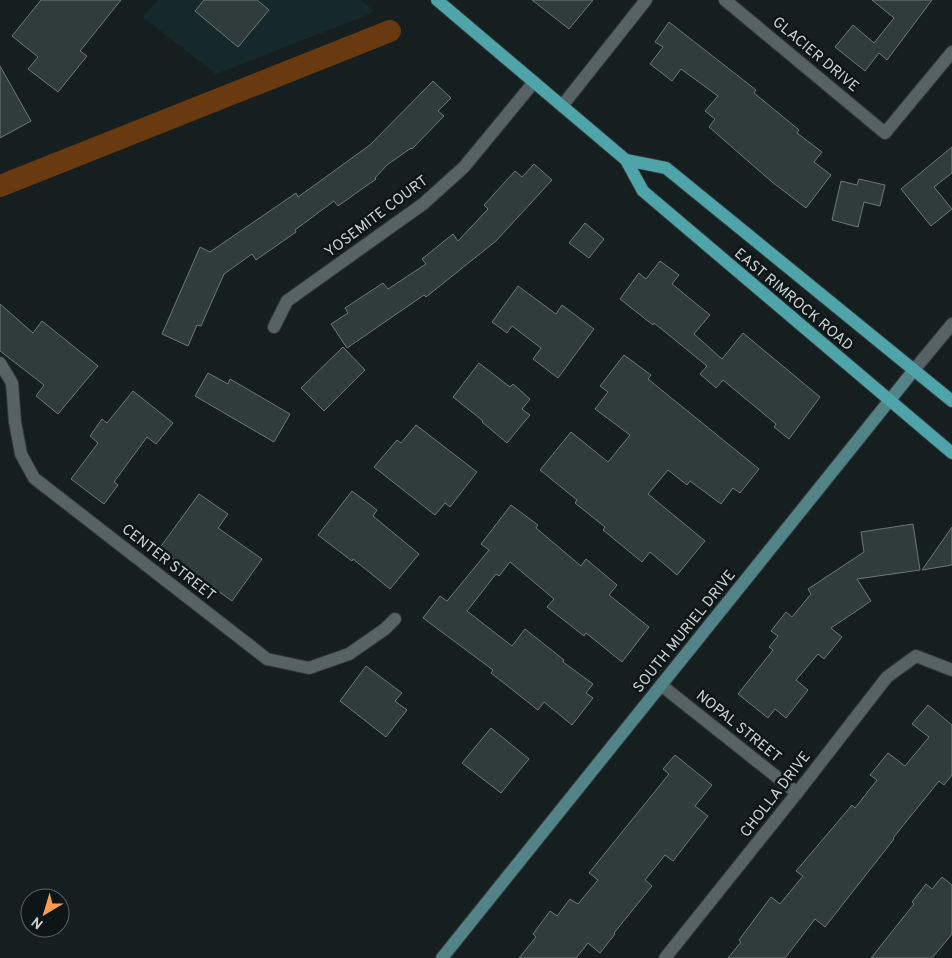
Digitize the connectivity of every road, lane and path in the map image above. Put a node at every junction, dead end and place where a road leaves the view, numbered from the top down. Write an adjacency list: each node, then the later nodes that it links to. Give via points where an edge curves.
1 (437, 0): 5 (main road, EAST RIMROCK ROAD)
2 (646, 0): 6 (street)
3 (726, 0): 4 (street, GLACIER DRIVE, via 885,132)
4 (952, 52)
5 (534, 82): 6 (main road, EAST RIMROCK ROAD); 9 (street, YOSEMITE COURT, via 464,167 423,204 288,301)
6 (562, 106): 7 (main road, EAST RIMROCK ROAD)
7 (626, 160): 11 (main road, EAST RIMROCK ROAD, via 666,168); 12 (main road, EAST RIMROCK ROAD, via 643,191)
8 (952, 324): 11 (street, SOUTH MURIEL DRIVE)
9 (274, 327)
10 (0, 363): 15 (street, CENTER STREET, via 12,382 21,454 34,478 268,659 309,668 349,654)
11 (914, 370): 12 (main road, SOUTH MURIEL DRIVE); 13 (main road, EAST RIMROCK ROAD)
12 (888, 401): 14 (main road, EAST RIMROCK ROAD); 17 (main road, SOUTH MURIEL DRIVE)
13 (952, 401)
14 (952, 453)
15 (395, 619)
16 (952, 670): 18 (street, CHOLLA DRIVE, via 916,656 886,677)
17 (662, 685): 18 (street, NOPAL STREET); 19 (main road, SOUTH MURIEL DRIVE)
18 (797, 793): 20 (street, CHOLLA DRIVE)
19 (442, 958)
20 (665, 958)

